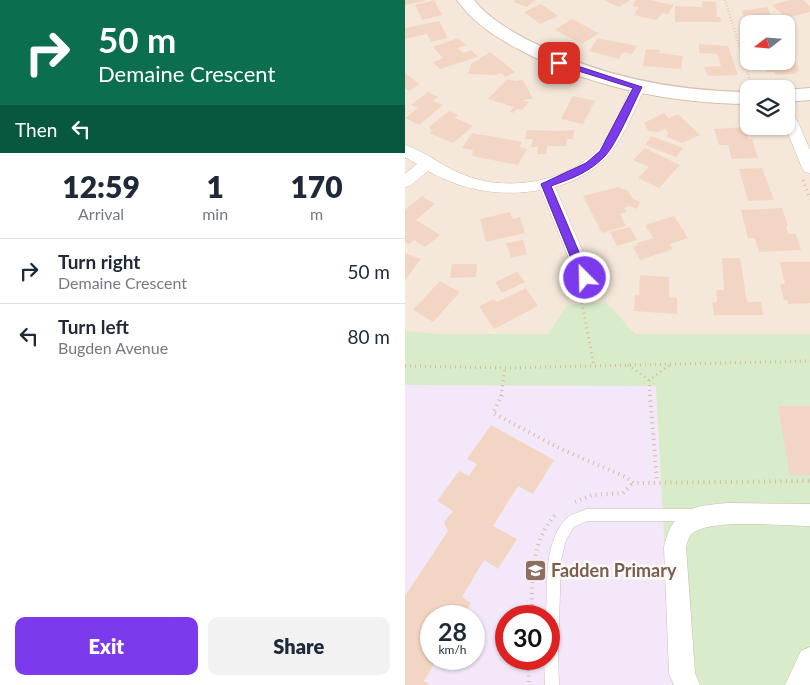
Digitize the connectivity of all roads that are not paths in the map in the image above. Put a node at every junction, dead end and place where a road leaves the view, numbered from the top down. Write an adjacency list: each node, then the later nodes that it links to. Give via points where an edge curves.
1 (471, 3): 2 (street, via 515,40 542,55 577,70)
2 (638, 87): 5 (street, via 707,97); 11 (street, via 604,152 589,165)
3 (810, 94): 4 (street)
4 (795, 95)
5 (740, 98)
6 (795, 132): 9 (street)
7 (405, 150): 8 (street)
8 (427, 164): 10 (street); 11 (street, via 474,185 513,188)
9 (810, 168)
10 (405, 182)
11 (546, 184): 12 (street)
12 (585, 278)
13 (708, 515): 14 (street); 16 (lane, via 586,515 570,523 561,538 555,560); 17 (street, via 687,523 680,531 675,547 682,674)
14 (810, 515)
15 (810, 660): 18 (street)
16 (552, 685)
17 (687, 685)
18 (798, 685)

